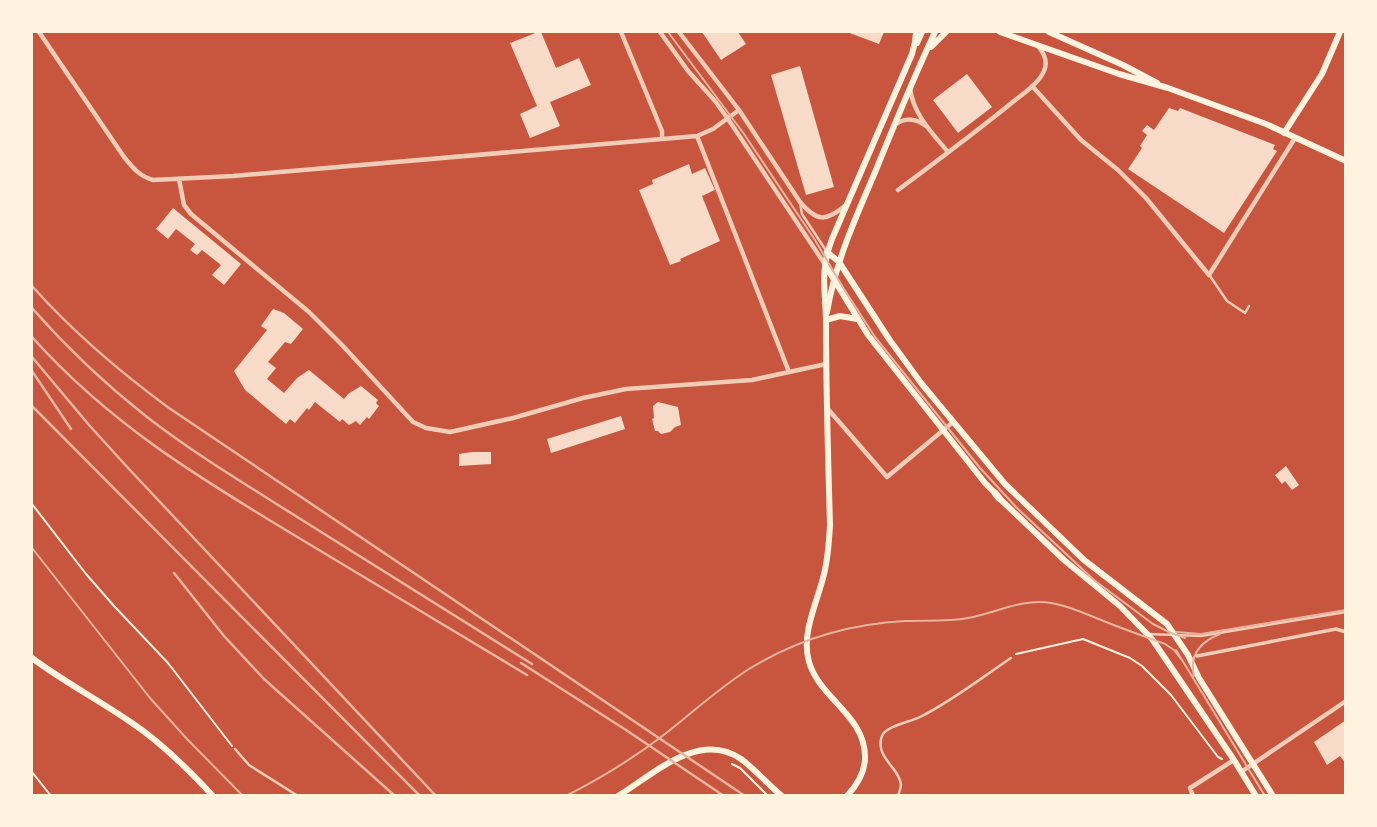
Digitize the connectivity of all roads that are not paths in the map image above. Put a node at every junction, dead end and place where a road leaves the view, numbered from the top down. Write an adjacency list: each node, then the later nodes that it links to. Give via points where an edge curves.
1 (39, 32): 28 (street, via 136,172 153,180)
2 (621, 32): 25 (street)
3 (660, 32): 19 (street)
4 (678, 32): 18 (street)
5 (916, 32): 13 (main road)
6 (922, 32): 13 (main road)
7 (935, 32): 14 (main road)
8 (946, 32): 14 (main road)
9 (1000, 32): 12 (main road)
10 (1049, 32): 17 (main road)
11 (1340, 32): 22 (main road, via 1322,74)
12 (1036, 45): 16 (street, via 1044,56 1045,69); 17 (main road)
13 (912, 54): 31 (main road)
14 (922, 60): 15 (main road)
15 (910, 86): 20 (main road); 21 (street, via 913,103)
16 (1032, 86): 26 (street); 35 (street, via 1081,141 1146,198)
17 (1168, 88): 22 (main road)
18 (739, 110): 19 (street); 30 (street)
19 (728, 119): 23 (street); 34 (street)
20 (894, 126): 21 (street, via 911,120); 33 (main road)
21 (929, 129): 26 (street)
22 (1284, 133): 24 (main road)
23 (697, 136): 25 (street); 41 (street)
24 (1295, 138): 27 (main road); 35 (street)
25 (662, 139): 28 (street)
26 (948, 152): 29 (street)
27 (1346, 161)
28 (179, 179): 41 (street, via 184,205 191,214 309,312 412,422 426,428 467,429 626,389 752,380)
29 (898, 190)
30 (800, 202): 31 (street, via 818,218 832,215); 32 (lane)
31 (846, 204): 32 (main road)
32 (827, 252): 33 (main road); 34 (main road)
33 (839, 262): 36 (main road); 43 (main road, via 888,339)
34 (824, 263): 36 (main road); 39 (main road)
35 (1209, 275): 37 (lane, via 1227,301 1245,313)
36 (834, 280): 38 (main road); 39 (main road)
37 (1249, 306)
38 (857, 318): 39 (main road); 44 (main road)
39 (826, 320): 40 (main road)
40 (826, 364): 41 (street); 42 (main road)
41 (789, 372)
42 (827, 407): 44 (street, via 887,477); 61 (main road, via 829,554 807,648 818,682 863,740 864,769)
43 (953, 422): 44 (street); 48 (main road, via 1005,484 1076,553 1163,620)
44 (942, 432): 47 (main road, via 997,496)
45 (1346, 612): 48 (lane, via 1201,636)
46 (1346, 632): 49 (street, via 1336,629)
47 (1146, 634): 48 (lane); 54 (main road)
48 (1175, 635): 55 (main road)
49 (1197, 656)
50 (32, 658): 57 (main road, via 163,746)
51 (1011, 658): 62 (lane, via 940,706 886,730 881,748 898,776)
52 (1346, 701): 55 (street)
53 (235, 749): 58 (lane, via 249,765)
54 (1231, 761): 56 (main road); 63 (street, via 1190,788)
55 (1254, 764): 56 (street); 65 (main road)
56 (1241, 772): 64 (main road)
57 (213, 796)
58 (298, 796)
59 (618, 796): 60 (main road, via 685,755 712,749 741,759)
60 (782, 796)
61 (847, 796)
62 (898, 796)
63 (1193, 796)
64 (1256, 796)
65 (1273, 796)

